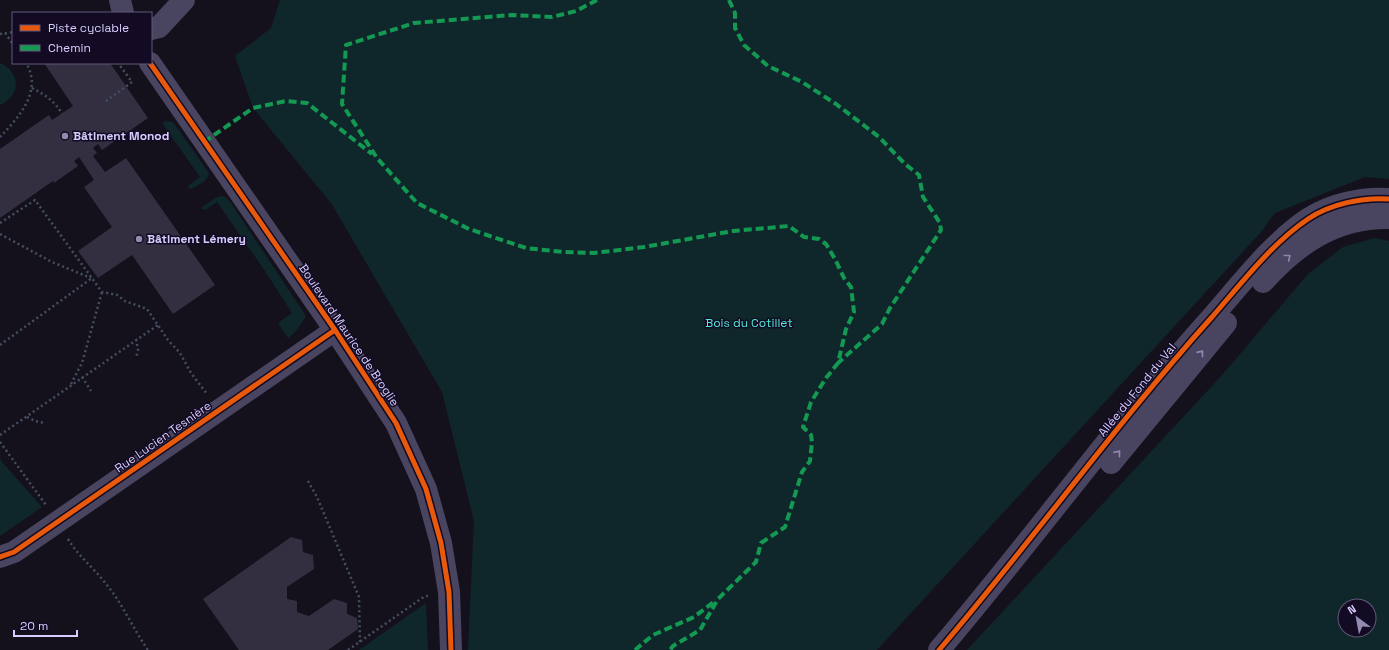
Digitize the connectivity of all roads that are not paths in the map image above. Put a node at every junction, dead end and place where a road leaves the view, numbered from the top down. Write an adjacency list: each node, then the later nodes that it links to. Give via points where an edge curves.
1 (120, 0): 3 (street)
2 (184, 0): 4 (street, via 159,27)
3 (123, 12)
4 (152, 29)
5 (151, 64): 8 (street, Boulevard Maurice de Broglie)
6 (1389, 199): 9 (street, Allée du Fond du Val, via 1375,198 1339,205 1309,218 1290,232 1176,358)
7 (1389, 218): 9 (street, one-way to 7, via 1055,530 1278,264 1303,244 1330,229 1375,218)
8 (335, 330): 10 (street, Rue Lucien Tesnière, via 14,552); 11 (street, Boulevard Maurice de Broglie, via 396,423 426,489 441,542 449,592)
9 (1022, 549): 12 (street, Allée du Fond du Val)
10 (0, 557)
11 (451, 650)
12 (940, 650)

